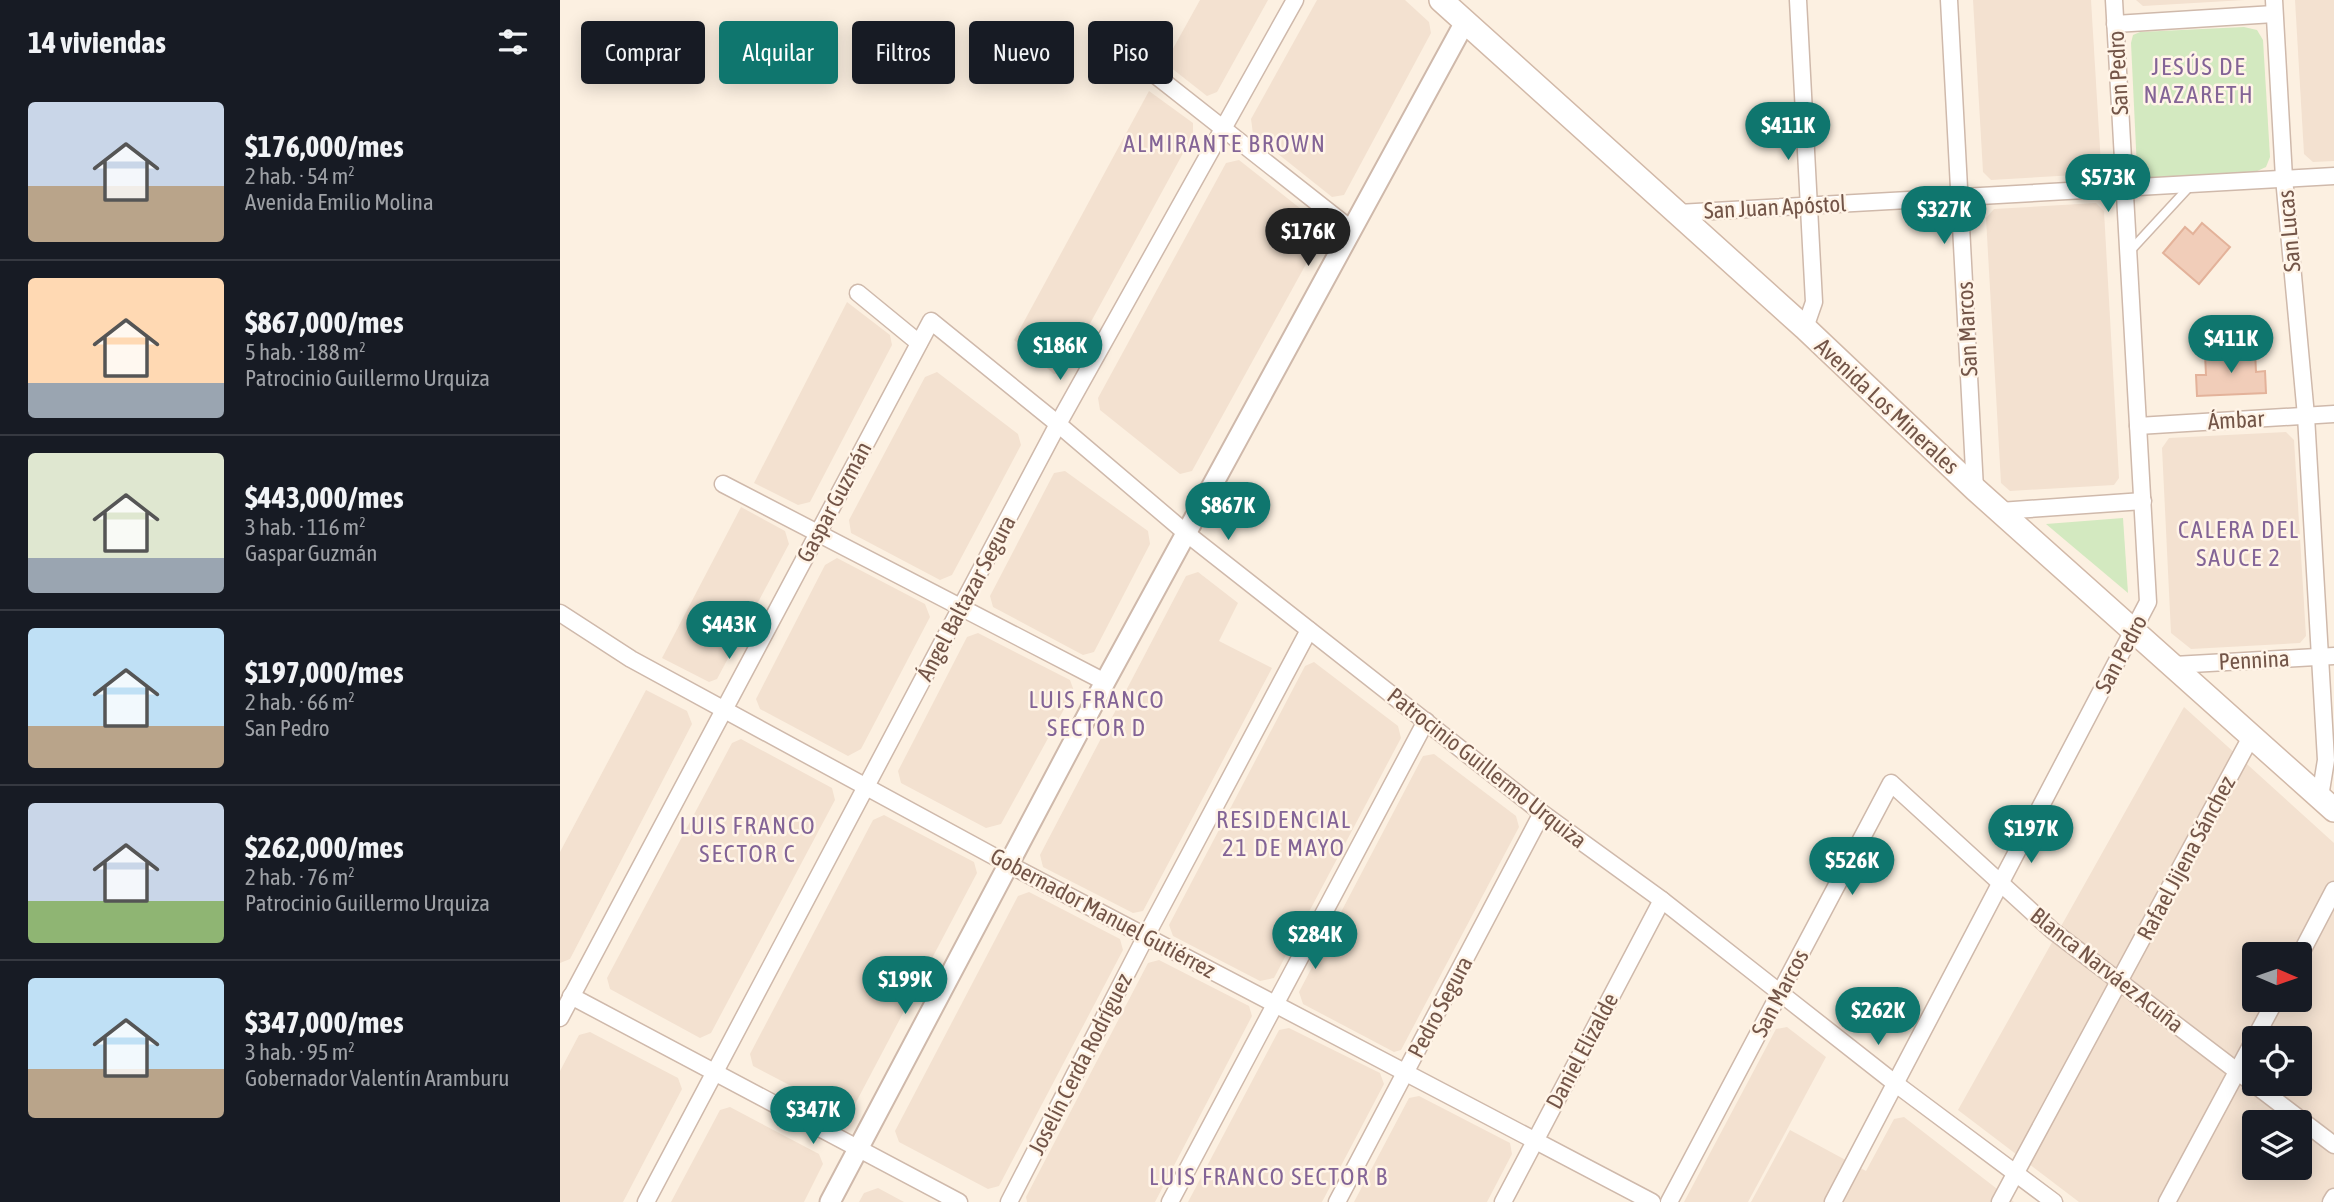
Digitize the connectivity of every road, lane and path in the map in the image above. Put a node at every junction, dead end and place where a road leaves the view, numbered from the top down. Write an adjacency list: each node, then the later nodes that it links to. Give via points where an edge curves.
1 (1295, 0): 10 (street, Ángel Baltazar Segura)
2 (1441, 0): 7 (main road, Avenida Los Minerales)
3 (1798, 0): 16 (street)
4 (1949, 0): 15 (street, San Marcos)
5 (2114, 0): 8 (street, San Pedro)
6 (2274, 7): 8 (street); 12 (street, San Lucas)
7 (1465, 22): 17 (main road, Avenida Los Minerales); 18 (street)
8 (2115, 24): 14 (street, San Pedro)
9 (1167, 84): 10 (street)
10 (1223, 128): 18 (street); 26 (street, Ángel Baltazar Segura)
11 (2334, 176): 12 (street, San Juan Apóstol)
12 (2284, 178): 13 (street, San Juan Apóstol); 25 (street, San Lucas)
13 (2192, 184): 14 (street, San Juan Apóstol); 19 (lane)
14 (2124, 188): 15 (street, San Juan Apóstol); 19 (street, San Pedro)
15 (1960, 198): 16 (street, San Juan Apóstol); 29 (street, San Marcos)
16 (1809, 206): 17 (street, San Juan Apóstol); 22 (street, via 1814,302)
17 (1678, 213): 22 (main road, Avenida Los Minerales)
18 (1352, 230): 33 (street)
19 (2128, 253): 27 (street, San Pedro)
20 (858, 293): 23 (street)
21 (931, 321): 23 (street, Gaspar Guzmán); 26 (street, Patrocinio Guillermo Urquiza)
22 (1805, 328): 29 (main road, Avenida Los Minerales)
23 (919, 343): 32 (street, Gaspar Guzmán)
24 (2334, 414): 25 (street, Ámbar)
25 (2306, 416): 27 (street, Ámbar); 38 (street, San Lucas)
26 (1058, 424): 33 (street, Patrocinio Guillermo Urquiza); 34 (street, Ángel Baltazar Segura)
27 (2138, 426): 30 (street, San Pedro)
28 (723, 484): 32 (street)
29 (1975, 489): 31 (main road, Avenida Los Minerales)
30 (2143, 501): 31 (street); 37 (street, San Pedro, via 2148,602)
31 (2000, 511): 37 (main road, Avenida Los Minerales)
32 (817, 533): 34 (street); 41 (street, Gaspar Guzmán)
33 (1185, 533): 36 (street, Patrocinio Guillermo Urquiza); 40 (street)
34 (961, 608): 40 (street); 45 (street, Ángel Baltazar Segura)
35 (560, 613): 41 (street, Gobernador Manuel Gutiérrez)
36 (1309, 630): 42 (street, Patrocinio Guillermo Urquiza); 52 (street, Joselín Cerda Rodríguez)
37 (2134, 630): 39 (main road, Avenida Los Minerales); 49 (street, San Pedro)
38 (2327, 656): 39 (street, Pennina); 46 (street, San Lucas)
39 (2174, 665): 43 (main road, Avenida Los Minerales)
40 (1105, 682): 48 (street)
41 (724, 710): 45 (street, Gobernador Manuel Gutiérrez); 56 (street, Gaspar Guzmán)
42 (1426, 721): 47 (street, Patrocinio Guillermo Urquiza); 57 (street)
43 (2252, 735): 46 (main road, Avenida Los Minerales); 54 (street, Rafael Jijena Sánchez)
44 (1891, 783): 49 (street, Blanca Narváez Acuña); 55 (street, San Marcos)
45 (865, 786): 48 (street, Gobernador Manuel Gutiérrez); 61 (street, Ángel Baltazar Segura)
46 (2327, 803)
47 (1542, 813): 51 (street, Patrocinio Guillermo Urquiza); 62 (street, Pedro Segura)
48 (1008, 864): 52 (street, Gobernador Manuel Gutiérrez); 66 (street)
49 (2001, 883): 54 (street, Blanca Narváez Acuña); 63 (street, San Pedro)
50 (2334, 890): 53 (street)
51 (1662, 900): 55 (street, Patrocinio Guillermo Urquiza); 64 (street, Daniel Elizalde)
52 (1146, 936): 57 (street, Gobernador Manuel Gutiérrez); 72 (street, Joselín Cerda Rodríguez)
53 (2307, 942)
54 (2119, 982): 60 (street, Blanca Narváez Acuña); 67 (street, Rafael Jijena Sánchez)
55 (1780, 995): 63 (street, Patrocinio Guillermo Urquiza); 77 (street, San Marcos)
56 (571, 996): 58 (street, Gaspar Guzmán); 61 (street)
57 (1276, 1005): 62 (street, Gobernador Manuel Gutiérrez); 73 (street)
58 (560, 1018)
59 (2242, 1064): 60 (street)
60 (2238, 1072): 65 (street, Blanca Narváez Acuña); 81 (street)
61 (714, 1073): 66 (street); 69 (street, Ángel Baltazar Segura)
62 (1405, 1073): 64 (street, Gobernador Manuel Gutiérrez); 74 (street, Pedro Segura)
63 (1896, 1084): 67 (street, Patrocinio Guillermo Urquiza); 78 (street, San Pedro)
64 (1535, 1142): 75 (street, Daniel Elizalde); 76 (street, Gobernador Manuel Gutiérrez)
65 (2334, 1145)
66 (858, 1149): 70 (street); 71 (street)
67 (2015, 1174): 79 (street, Rafael Jijena Sánchez); 80 (street, Patrocinio Guillermo Urquiza)
68 (2334, 1197): 82 (street)
69 (646, 1202)
70 (830, 1202)
71 (959, 1202)
72 (1009, 1202)
73 (1170, 1202)
74 (1337, 1202)
75 (1503, 1202)
76 (1652, 1202)
77 (1668, 1202)
78 (1833, 1202)
79 (2000, 1202)
80 (2054, 1202)
81 (2167, 1202)
82 (2331, 1202)

